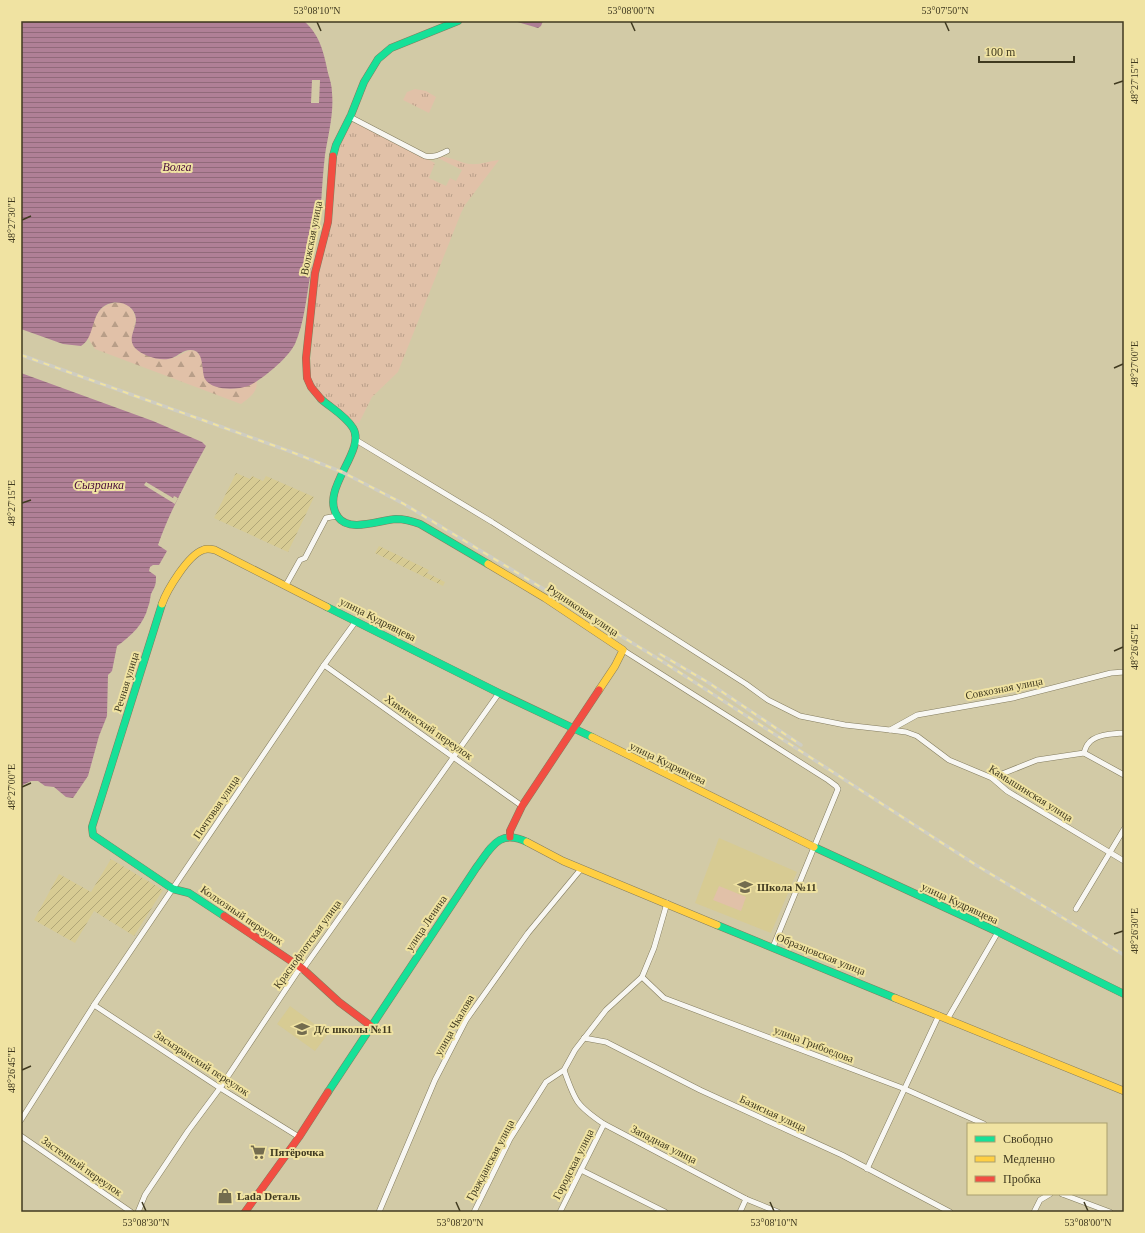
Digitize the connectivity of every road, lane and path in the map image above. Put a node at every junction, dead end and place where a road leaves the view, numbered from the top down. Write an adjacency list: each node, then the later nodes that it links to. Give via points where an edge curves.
1 (458, 21): 2 (street, Волжская улица, via 385,52 370,71)
2 (350, 117): 3 (street, via 425,156 436,156); 4 (street, Волжская улица, via 332,161 328,222 316,267 310,307 306,377 311,389 348,422 356,434)
3 (447, 151)
4 (356, 440): 5 (street, via 335,490); 14 (street, Камышинская улица, via 492,522 768,700 800,716)
5 (337, 516): 7 (street, via 326,518 305,558 300,560); 9 (street, Рудниковая улица, via 341,521 353,525 397,519 420,524 545,598)
6 (205, 549): 7 (street, улица Кудрявцева, via 215,550); 22 (street, Речная улица, via 199,551 179,574 165,595 92,827)
7 (286, 585): 8 (street, улица Кудрявцева)
8 (356, 621): 10 (street, Почтовая улица); 12 (street, улица Кудрявцева)
9 (622, 650): 13 (street, via 615,666); 24 (street, Рудниковая улица, via 836,786 837,793)
10 (324, 664): 17 (street, Химический переулок); 28 (street, Почтовая улица)
11 (1124, 672): 14 (street, Совхозная улица, via 1013,698 917,715)
12 (499, 693): 13 (street, улица Кудрявцева); 17 (street, Краснофлотская улица)
13 (573, 728): 20 (street); 24 (street, улица Кудрявцева)
14 (890, 730): 19 (street, Камышинская улица, via 906,732 921,738 950,760)
15 (1124, 733): 16 (street, via 1098,737 1088,743)
16 (1084, 753): 18 (street); 19 (street, via 1037,760)
17 (454, 757): 20 (street, Химический переулок); 33 (street, Краснофлотская улица)
18 (1124, 775)
19 (992, 778): 25 (street, Камышинская улица, via 1007,791)
20 (522, 806): 23 (street, via 510,831)
21 (1124, 829): 25 (street)
22 (93, 835): 28 (street, Колхозный переулок)
23 (510, 837): 27 (street, Образцовская улица, via 524,841); 39 (street, улица Ленина, via 500,840 485,855)
24 (814, 847): 31 (street, улица Кудрявцева); 32 (street)
25 (1110, 853): 26 (street, Камышинская улица); 30 (street)
26 (1124, 862)
27 (581, 869): 29 (street, Образцовская улица); 58 (street, улица Чкалова, via 528,933 466,1020 435,1080)
28 (173, 889): 33 (street, Колхозный переулок, via 189,893); 36 (street, Почтовая улица)
29 (667, 904): 32 (street, Образцовская улица); 34 (street, Гражданская улица)
30 (1076, 909)
31 (998, 932): 35 (street, улица Кудрявцева); 38 (street)
32 (773, 947): 37 (street, Образцовская улица)
33 (303, 968): 39 (street, Колхозный переулок, via 339,1002); 42 (street, Краснофлотская улица, via 298,971)
34 (642, 977): 40 (street, Гражданская улица, via 606,1010); 43 (street, улица Грибоедова, via 664,998)
35 (1124, 994)
36 (94, 1005): 42 (street, Засызранский переулок); 45 (street, Почтовая улица)
37 (939, 1014): 38 (street, Образцовская улица); 43 (street)
38 (948, 1018): 44 (street, Образцовская улица)
39 (371, 1026): 49 (street, улица Ленина)
40 (584, 1038): 41 (street, Гражданская улица); 50 (street, Базисная улица, via 606,1042 700,1090)
41 (564, 1070): 47 (street, Западная улица, via 580,1106); 59 (street, Гражданская улица, via 546,1082 510,1139)
42 (220, 1088): 49 (street, Засызранский переулок); 56 (street, Краснофлотская улица, via 145,1195)
43 (905, 1089): 46 (street, улица Грибоедова); 50 (street)
44 (1124, 1091)
45 (21, 1120)
46 (982, 1123)
47 (604, 1124): 51 (street, Городская улица); 54 (street, Западная улица)
48 (21, 1136): 55 (street, Застенный переулок)
49 (299, 1137): 57 (street, улица Ленина)
50 (867, 1169): 64 (street, Базисная улица)
51 (581, 1170): 60 (street, Городская улица); 61 (street)
52 (1048, 1195): 65 (street, via 1040,1200)
53 (1065, 1195): 66 (street)
54 (746, 1198): 62 (street); 63 (street, Западная улица)
55 (131, 1212)
56 (138, 1212)
57 (245, 1212)
58 (379, 1212)
59 (474, 1212)
60 (560, 1212)
61 (665, 1212)
62 (740, 1212)
63 (778, 1212)
64 (950, 1212)
65 (1034, 1212)
66 (1110, 1212)

